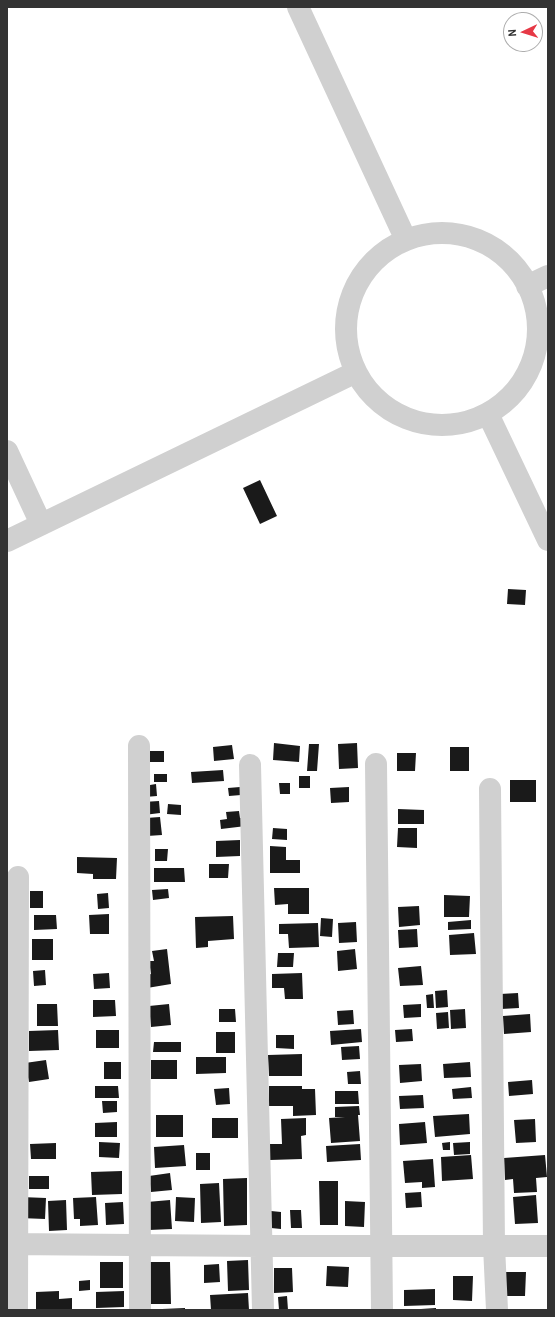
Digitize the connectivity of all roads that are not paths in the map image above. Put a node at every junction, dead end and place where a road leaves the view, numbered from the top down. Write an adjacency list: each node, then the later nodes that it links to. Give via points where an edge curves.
1 (298, 7): 2 (street)
2 (406, 240): 4 (street, via 433,233 452,233 485,242 513,264); 5 (street, via 382,253 369,266 350,299 346,317 346,336)
3 (548, 276): 4 (street)
4 (527, 286): 6 (street, via 536,310 538,327 537,345 532,362 515,392)
5 (356, 372): 6 (street, via 376,400 405,419 422,424 456,425); 8 (street)
6 (488, 414): 9 (street)
7 (7, 451): 8 (street)
8 (41, 524): 10 (street)
9 (548, 540)
10 (7, 541)
11 (139, 746): 17 (street)
12 (376, 764): 18 (street)
13 (250, 765): 19 (street)
14 (490, 789): 20 (street)
15 (18, 877): 16 (street)
16 (12, 1244): 17 (street); 22 (street)
17 (140, 1245): 19 (street); 23 (street)
18 (381, 1245): 19 (street); 20 (street); 25 (street)
19 (261, 1246): 24 (street)
20 (494, 1246): 21 (street); 26 (street)
21 (548, 1246)
22 (17, 1310)
23 (140, 1310)
24 (263, 1310)
25 (382, 1310)
26 (497, 1310)

